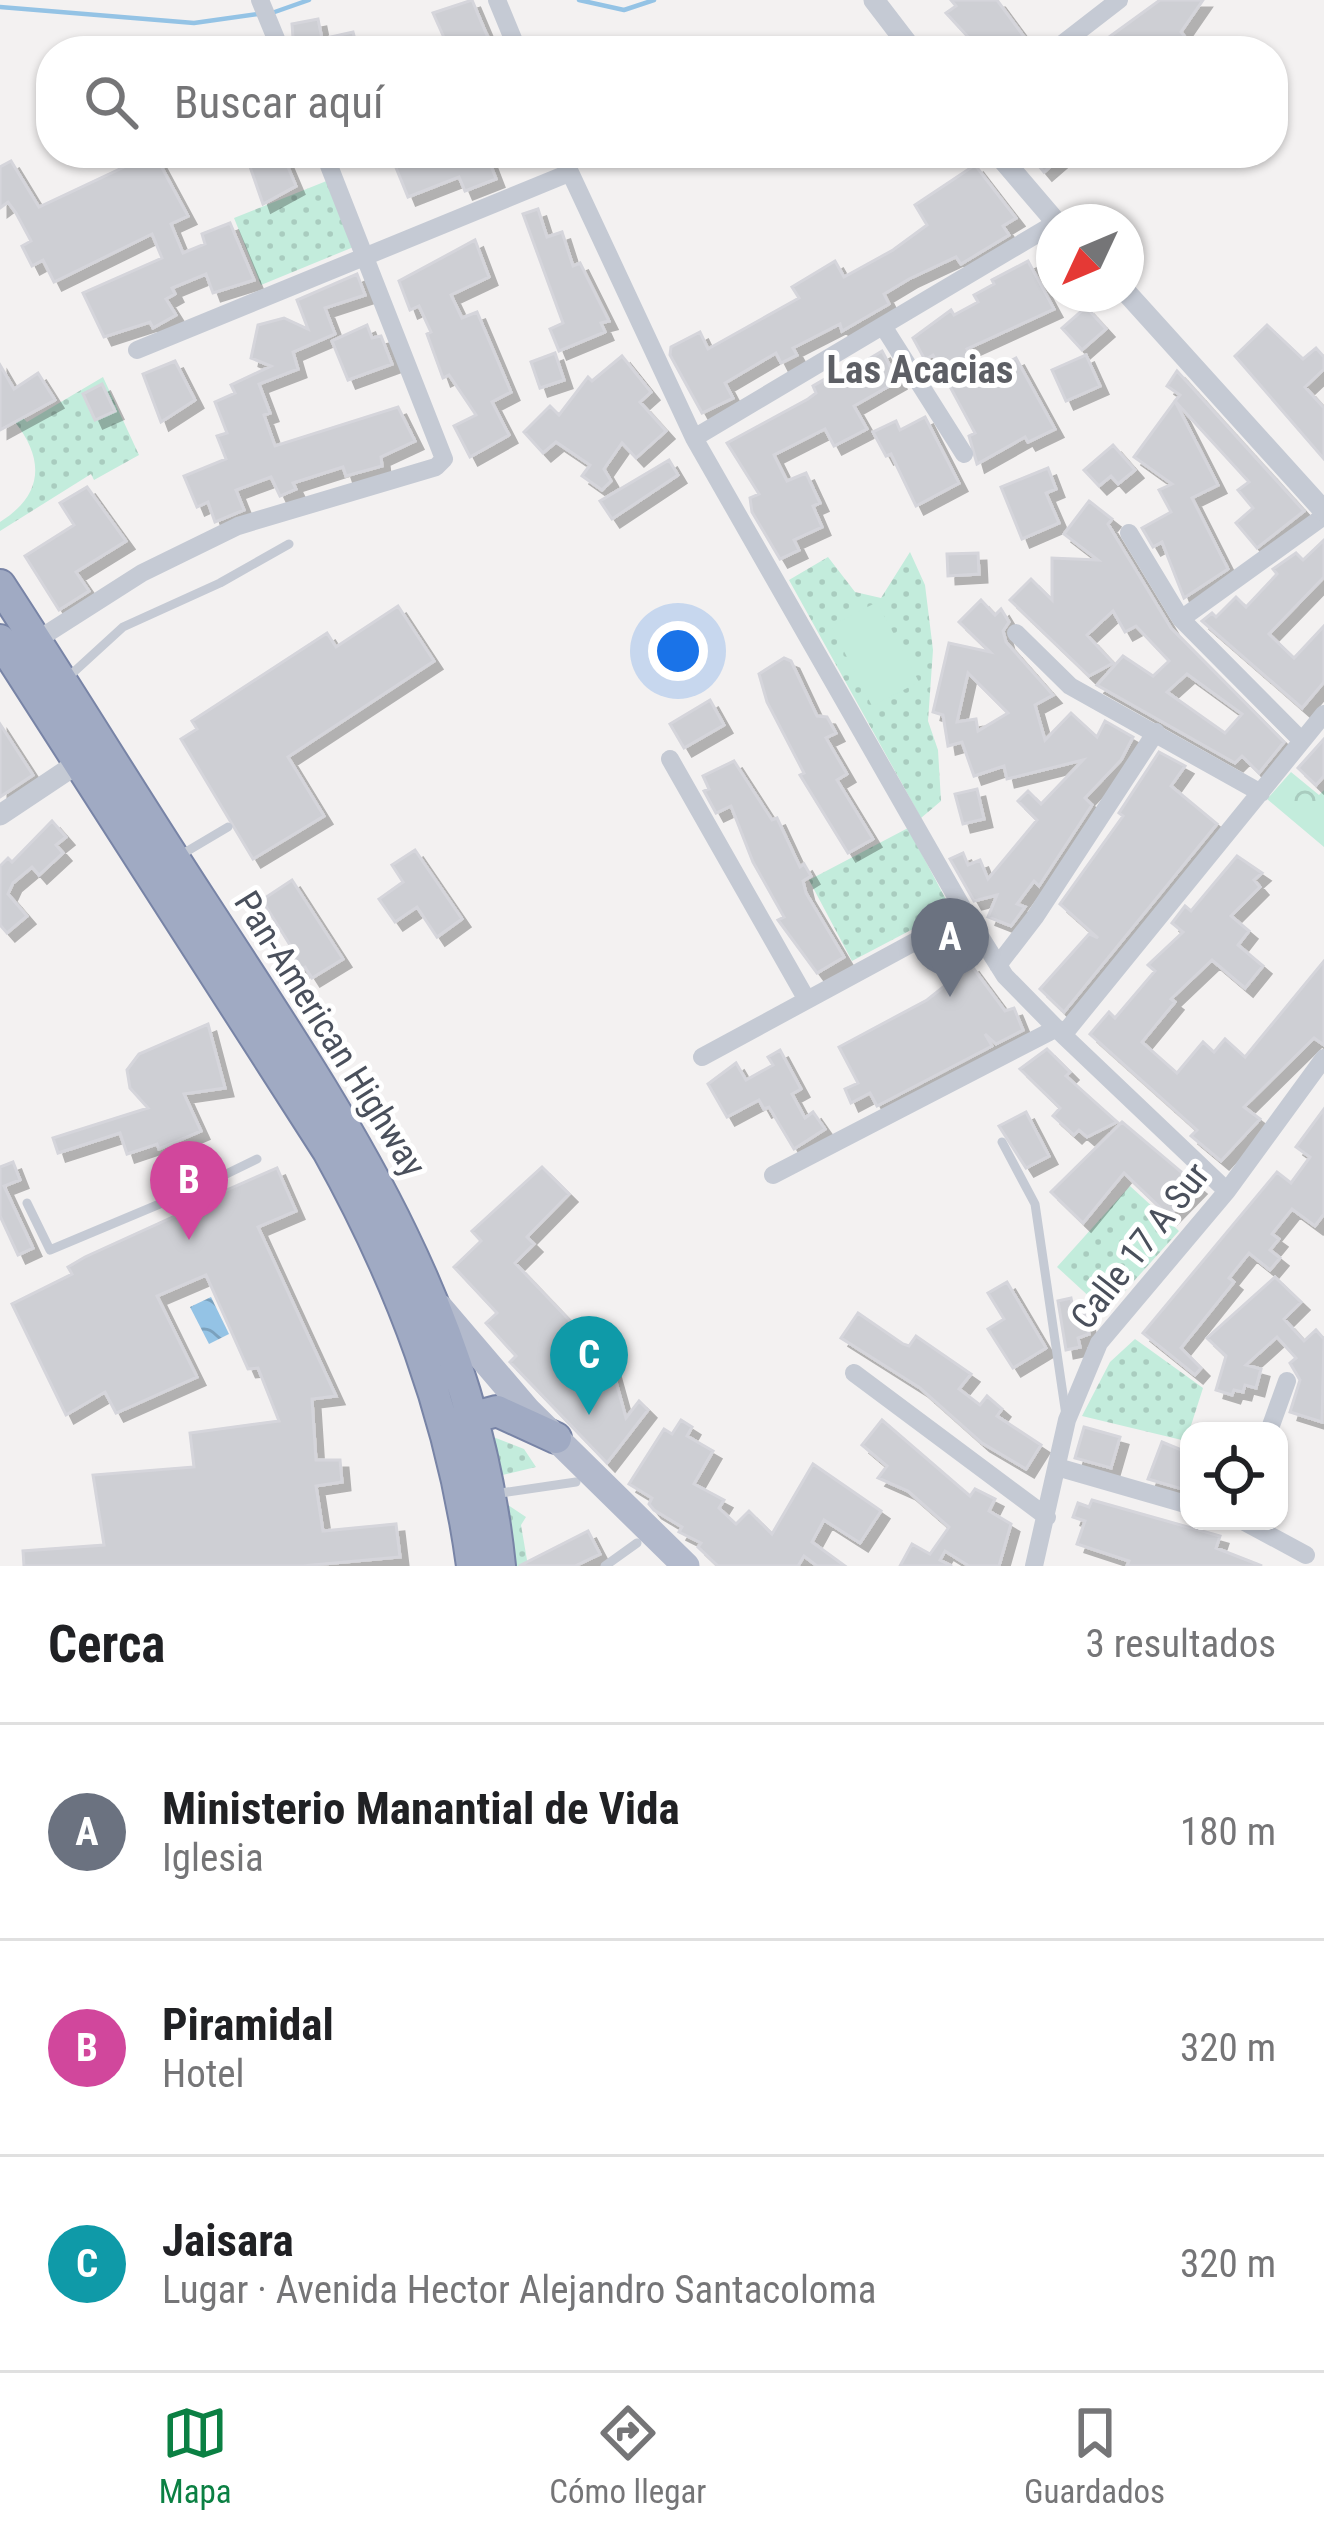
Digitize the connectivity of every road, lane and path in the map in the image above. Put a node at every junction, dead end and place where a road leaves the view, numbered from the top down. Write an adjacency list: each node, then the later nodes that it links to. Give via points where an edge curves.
1 (260, 0): 5 (street)
2 (496, 0): 6 (street)
3 (874, 0): 7 (street)
4 (1119, 0): 8 (street)
5 (275, 36)
6 (512, 36)
7 (902, 36)
8 (1072, 36)
9 (330, 168): 15 (street)
10 (567, 168): 12 (street)
11 (1009, 168): 13 (street)
12 (569, 173): 15 (street); 19 (street)
13 (1039, 204)
14 (1036, 234): 17 (street)
15 (368, 257): 18 (street); 28 (street, via 444,459 238,526 142,573)
16 (1144, 312): 21 (street)
17 (883, 326): 19 (street); 20 (street)
18 (137, 350)
19 (694, 438): 40 (street)
20 (964, 454)
21 (1324, 513): 25 (street)
22 (1129, 533): 25 (street)
23 (289, 544): 29 (lane, via 123,627)
24 (4, 591): 28 (highway, Pan-American Highway); 34 (highway, via 76,734)
25 (1181, 619): 32 (street)
26 (1016, 633): 31 (street, via 1070,686)
27 (0, 640): 34 (highway, Pan-American Highway)
28 (37, 640): 29 (highway, Pan-American Highway)
29 (63, 683): 38 (highway, Pan-American Highway)
30 (1324, 714): 32 (street)
31 (1156, 732): 35 (street); 41 (street)
32 (1302, 741): 35 (street)
33 (670, 759): 42 (street)
34 (78, 763): 36 (street); 39 (highway, via 104,774); 54 (highway, Pan-American Highway)
35 (1261, 793): 43 (street)
36 (0, 815)
37 (228, 826): 38 (lane)
38 (174, 859): 39 (highway, Pan-American Highway)
39 (202, 902): 46 (highway, Pan-American Highway)
40 (966, 914): 41 (street); 42 (street)
41 (998, 964): 43 (street)
42 (807, 1000): 44 (street)
43 (1060, 1032): 49 (street); 52 (street)
44 (702, 1057)
45 (1324, 1058): 52 (street, Calle 17 A Sur)
46 (325, 1090): 54 (highway, via 370,1195); 56 (highway, Pan-American Highway, via 387,1197)
47 (1002, 1142): 61 (lane, via 1035,1204)
48 (257, 1159): 50 (lane)
49 (773, 1174)
50 (216, 1179)
51 (193, 1190): 53 (lane, via 50,1250)
52 (1227, 1190): 61 (street, Calle 17 A Sur, via 1099,1343)
53 (26, 1203)
54 (368, 1224): 55 (highway, Pan-American Highway); 57 (highway, via 392,1240)
55 (397, 1290): 60 (highway, via 452,1398); 67 (highway, Pan-American Highway)
56 (430, 1295): 57 (highway, Pan-American Highway); 63 (main road)
57 (442, 1324): 60 (highway, Pan-American Highway)
58 (854, 1373): 68 (street)
59 (1287, 1381): 62 (street)
60 (472, 1418): 63 (highway, via 506,1412); 65 (main road, via 527,1435); 67 (highway, via 464,1431)
61 (1067, 1420): 64 (street, Calle 17 A Sur)
62 (1272, 1422)
63 (556, 1438): 76 (main road)
64 (1057, 1467): 66 (street); 68 (street, Calle 17 A Sur)
65 (576, 1482): 67 (lane); 70 (main road)
66 (1180, 1502)
67 (477, 1504): 72 (highway, Pan-American Highway); 73 (highway, Pan-American Highway)
68 (1047, 1517): 77 (street, Calle 17 A Sur)
69 (1260, 1530): 71 (street)
70 (638, 1543): 74 (lane); 75 (main road)
71 (1306, 1555)
72 (472, 1566)
73 (500, 1566)
74 (605, 1566)
75 (662, 1566)
76 (686, 1566)
77 (1034, 1566)

